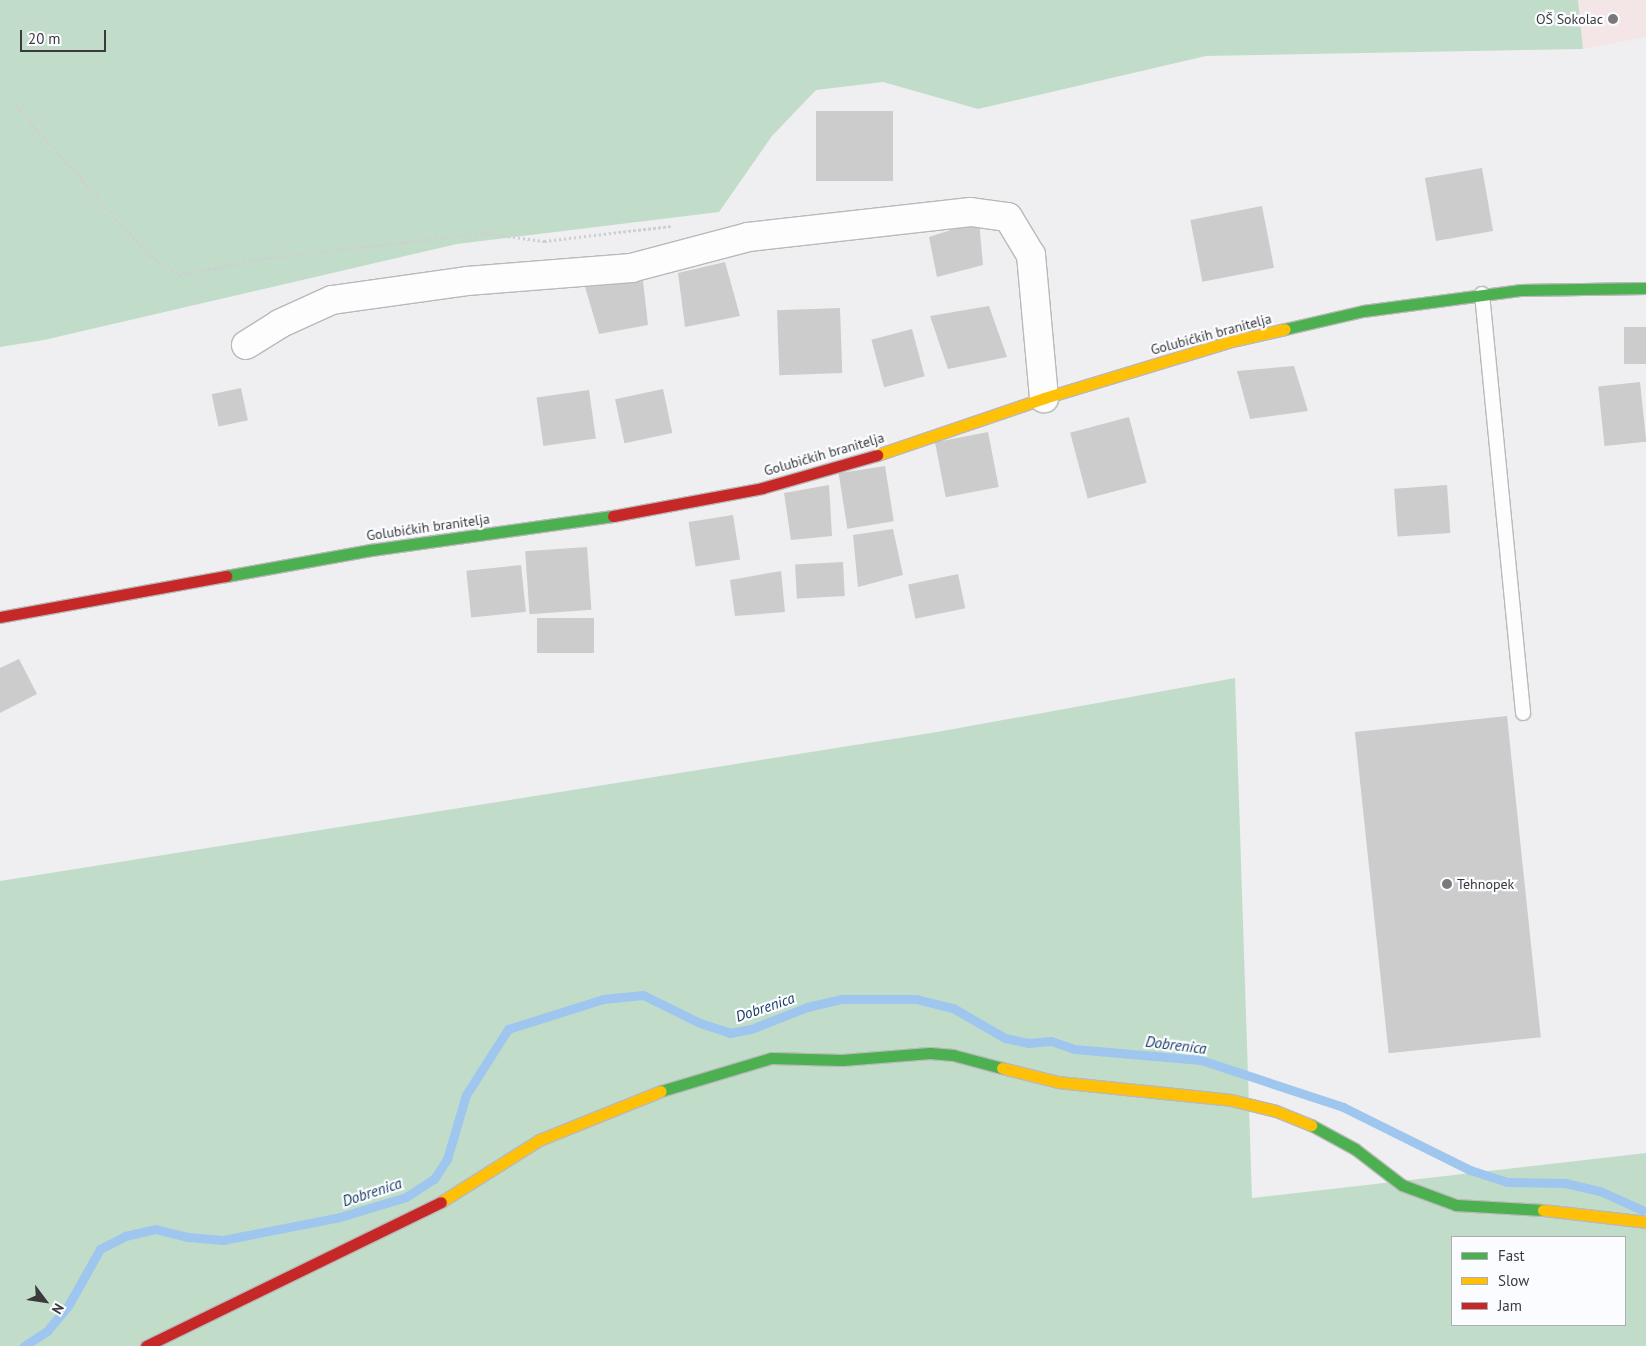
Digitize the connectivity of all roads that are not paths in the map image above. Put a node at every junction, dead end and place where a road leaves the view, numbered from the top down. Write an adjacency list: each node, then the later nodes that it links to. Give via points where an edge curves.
1 (1646, 288): 2 (street, Golubićkih branitelja)
2 (1482, 294): 4 (street, Golubićkih branitelja, via 1363,311 1228,342); 6 (lane)
3 (246, 345): 4 (street, via 279,324 332,300 467,281 632,268 748,237 971,212 1008,217 1031,255)
4 (1044, 398): 5 (street, Golubićkih branitelja, via 873,456 762,488 641,512 371,550)
5 (0, 617)
6 (1523, 713)
7 (1646, 1222): 8 (street, via 1530,1208 1456,1205 1402,1185 1355,1149 1320,1128 1276,1111 1231,1100 1058,1082 930,1053 842,1060 771,1058 649,1095 539,1140 431,1208 264,1286)
8 (146, 1346)

